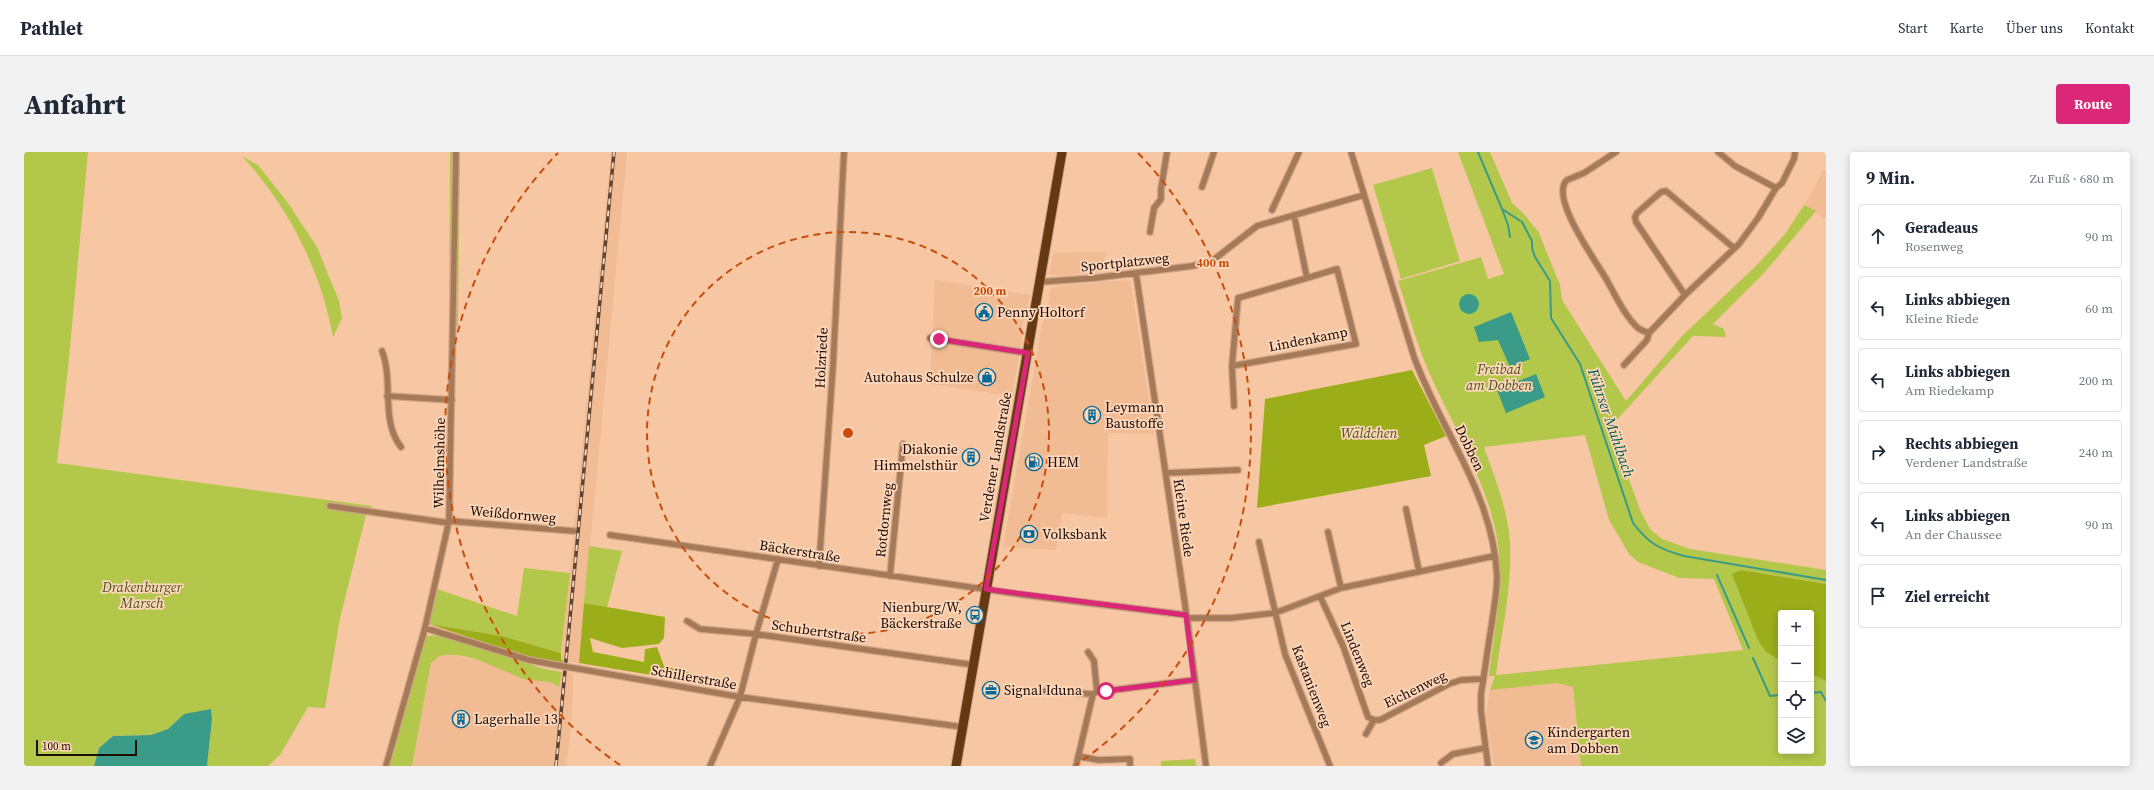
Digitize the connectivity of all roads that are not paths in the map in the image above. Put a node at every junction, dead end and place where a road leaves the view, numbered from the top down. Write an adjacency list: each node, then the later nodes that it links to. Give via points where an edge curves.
1 (456, 152): 29 (street, Wilhelmshöhe)
2 (844, 152): 44 (street, Holzriede)
3 (1062, 152): 20 (main road, Verdener Landstraße)
4 (1167, 152): 16 (street, via 1161,199 1154,208)
5 (1214, 152): 11 (street)
6 (1299, 152): 14 (street)
7 (1351, 152): 13 (street, Dobben)
8 (1616, 152): 22 (street, via 1598,165 1565,182 1563,190 1574,226 1614,294 1638,327)
9 (1718, 152): 12 (street, via 1735,166)
10 (1795, 152): 12 (street, via 1782,183)
11 (1202, 187)
12 (1776, 188): 17 (street, via 1758,218)
13 (1364, 195): 15 (street, Sportplatzweg); 42 (street, Dobben, via 1422,380 1478,491 1489,526)
14 (1272, 210)
15 (1294, 215): 18 (street, Sportplatzweg, via 1256,226 1212,261); 19 (street)
16 (1150, 232)
17 (1734, 248): 21 (street); 21 (street, via 1666,192 1661,192 1637,213 1636,222)
18 (1136, 273): 20 (street, Sportplatzweg); 34 (street, Kleine Riede)
19 (1307, 278): 27 (street, Lindenkamp, via 1238,298); 27 (street, Lindenkamp, via 1337,269 1356,344)
20 (1040, 282): 25 (main road, Verdener Landstraße)
21 (1685, 295): 22 (street)
22 (1649, 333): 26 (street, via 1647,340)
23 (930, 338): 25 (street)
24 (382, 351): 28 (street, via 386,360)
25 (1028, 353): 48 (main road, Verdener Landstraße)
26 (1624, 365)
27 (1232, 366): 30 (street, Lindenkamp)
28 (387, 396): 29 (street); 32 (street, via 393,436)
29 (452, 400): 37 (street, Wilhelmshöhe)
30 (1234, 406)
31 (903, 444): 46 (street, Rotdornweg)
32 (401, 447)
33 (1238, 470): 34 (street)
34 (1166, 473): 51 (street, Kleine Riede)
35 (330, 506): 37 (street, Weißdornweg)
36 (1406, 509): 45 (street)
37 (449, 522): 38 (street, Weißdornweg); 53 (street, Wilhelmshöhe)
38 (574, 531)
39 (1328, 532): 47 (street)
40 (610, 535): 43 (street, Bäckerstraße)
41 (1259, 542): 50 (street, Kastanienweg)
42 (1494, 556): 45 (street, Bäckerstraße); 57 (street, Dobben, via 1496,592)
43 (778, 559): 44 (street, Bäckerstraße); 54 (street)
44 (819, 566): 46 (street, Bäckerstraße)
45 (1419, 571): 47 (street, Bäckerstraße)
46 (890, 576): 48 (street, Bäckerstraße)
47 (1341, 588): 49 (street, Bäckerstraße)
48 (986, 589): 51 (street, Bäckerstraße); 56 (main road, Verdener Landstraße)
49 (1320, 596): 50 (street, Bäckerstraße); 62 (street, Lindenweg, via 1343,646 1368,717)
50 (1275, 613): 51 (street, Bäckerstraße, via 1230,618); 74 (street, Kastanienweg, via 1286,654)
51 (1187, 616): 58 (street, Kleine Riede)
52 (687, 621): 54 (street, Schubertstraße, via 700,629)
53 (425, 628): 61 (street, Schillerstraße, bridge, via 529,660); 68 (street, Wilhelmshöhe)
54 (756, 634): 56 (street, Schubertstraße); 61 (street)
55 (1088, 652): 60 (street, via 1094,661)
56 (974, 665): 63 (main road, Verdener Landstraße)
57 (1483, 679): 62 (street, Eichenweg, via 1461,680 1449,684 1380,720); 65 (street, Dobben, via 1481,711)
58 (1194, 680): 60 (street); 73 (street, Kleine Riede)
59 (1034, 691): 60 (street)
60 (1095, 693): 66 (street)
61 (741, 697): 63 (street, Schillerstraße); 69 (street)
62 (1374, 720): 64 (street, Eichenweg)
63 (963, 727): 70 (main road, Verdener Landstraße)
64 (1366, 734)
65 (1485, 748): 67 (street, via 1453,754); 75 (street, Dobben)
66 (1078, 756): 71 (street); 72 (street, via 1098,760 1130,759)
67 (1441, 763)
68 (386, 766)
69 (710, 766)
70 (956, 766)
71 (1076, 766)
72 (1130, 766)
73 (1206, 766)
74 (1330, 766)
75 (1488, 766)

